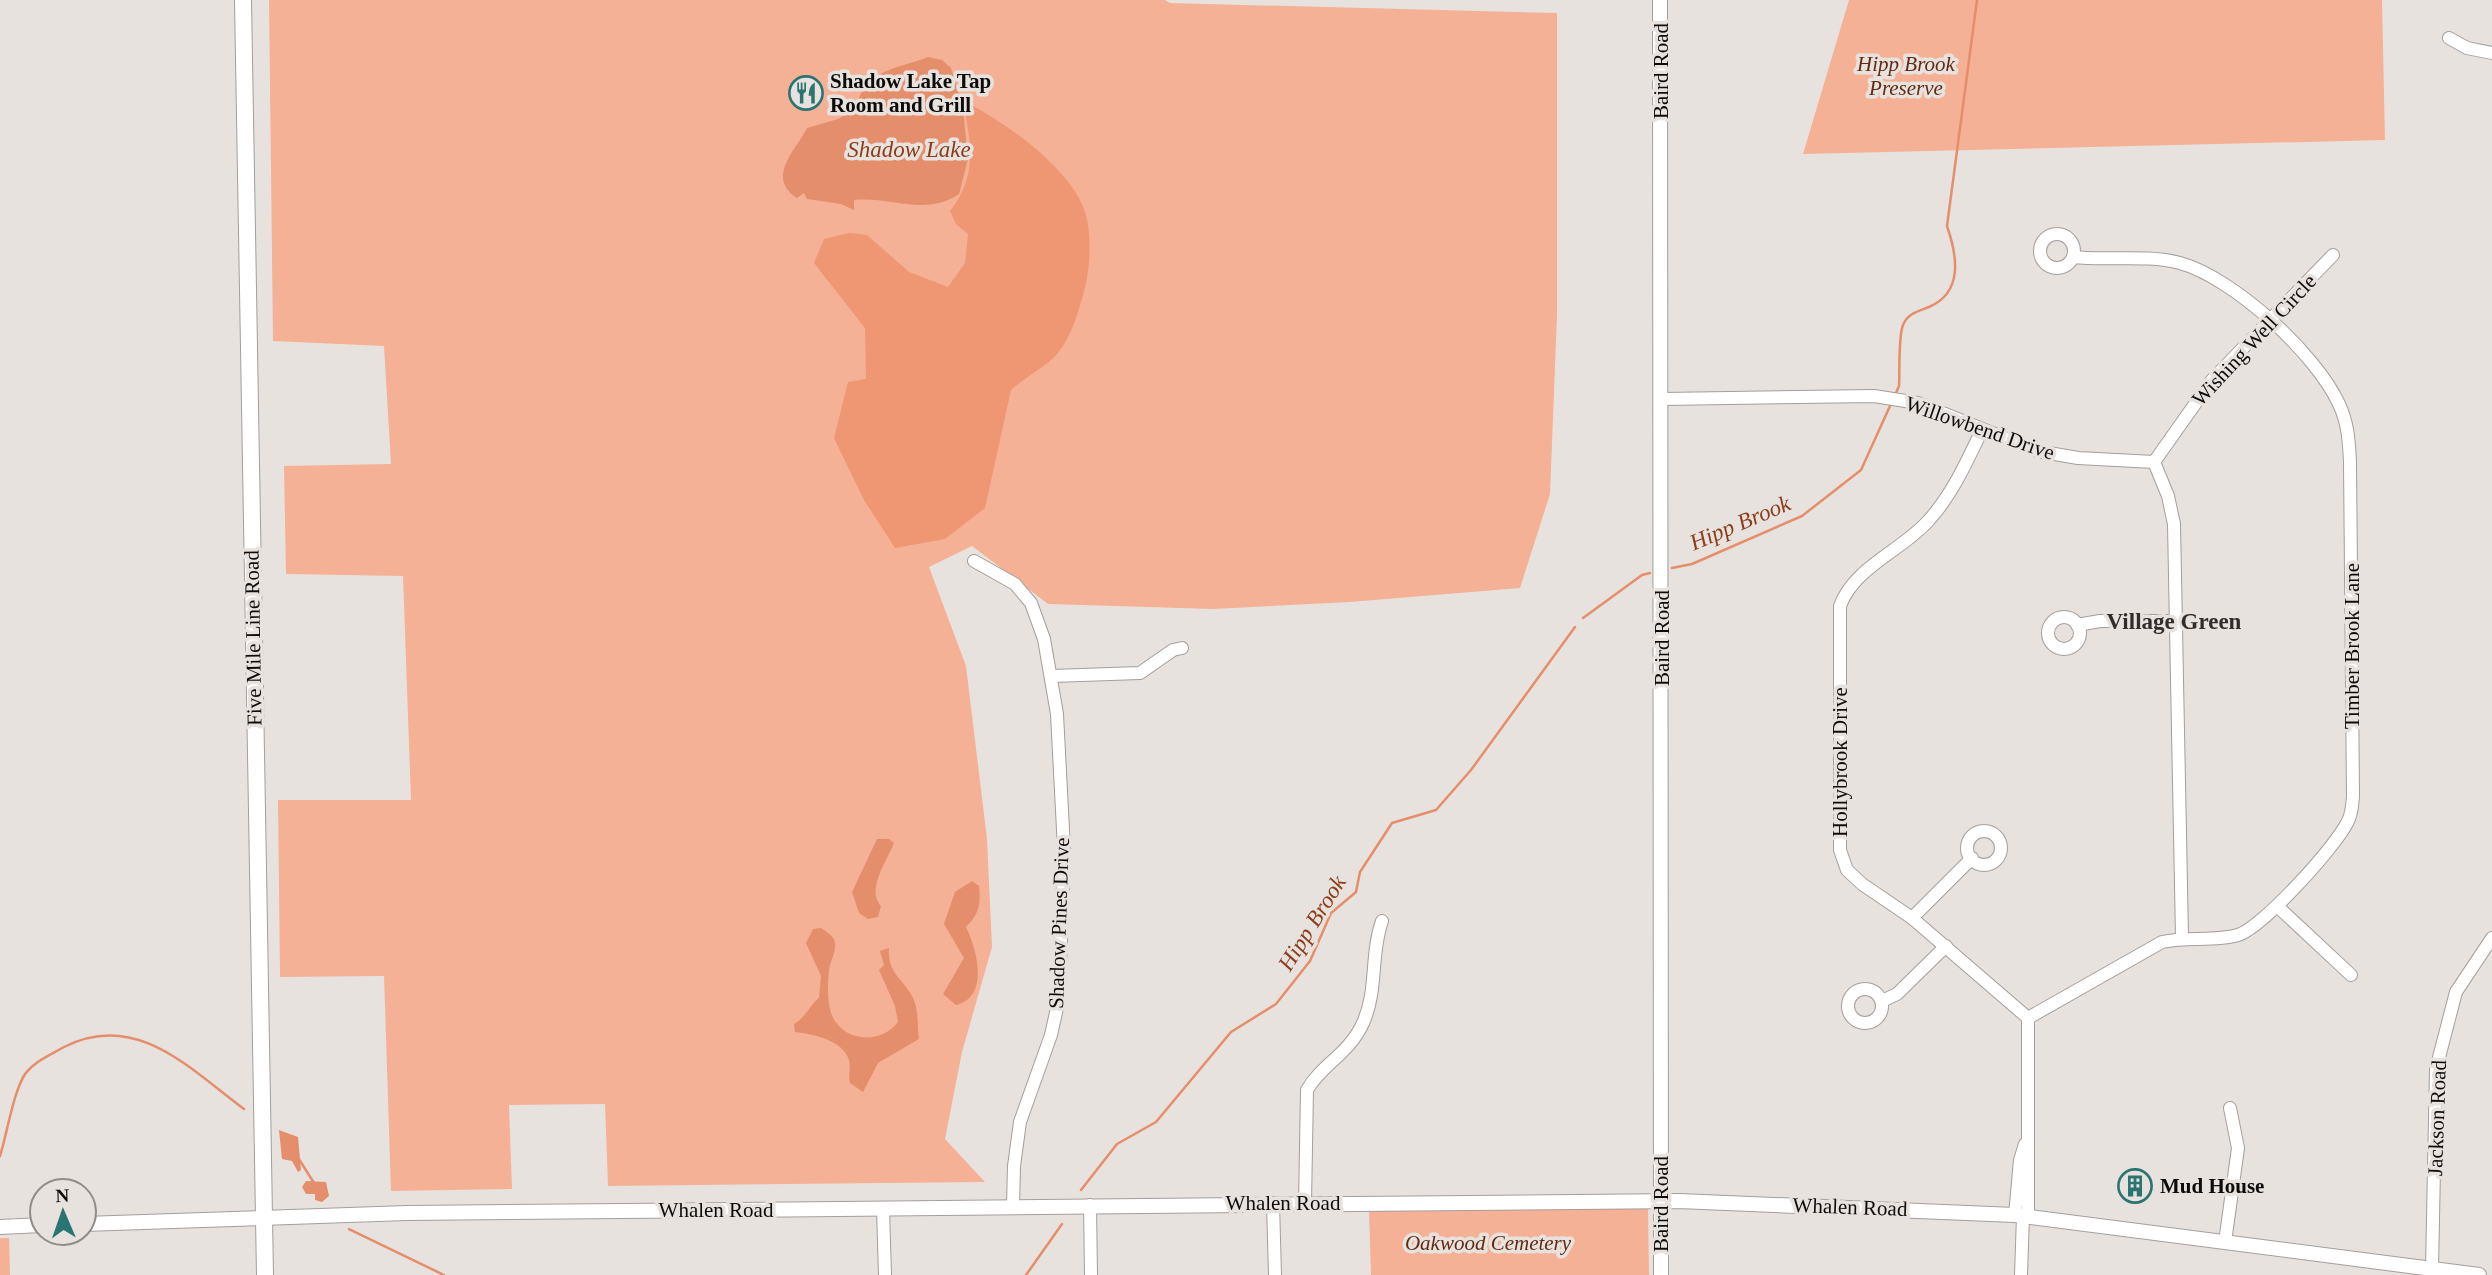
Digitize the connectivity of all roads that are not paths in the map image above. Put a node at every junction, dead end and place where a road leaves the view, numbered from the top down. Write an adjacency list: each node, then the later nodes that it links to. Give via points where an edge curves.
1 (243, 0): 33 (main road, Five Mile Line Road)
2 (1660, 0): 8 (street, Baird Road)
3 (2449, 38): 4 (street, via 2467,48)
4 (2492, 53)
5 (2333, 255): 7 (street, Wishing Well Circle)
6 (2073, 257): 7 (street, Timber Brook Lane, via 2179,263 2213,278)
7 (2268, 319): 10 (street, Wishing Well Circle, via 2212,380); 17 (street, Timber Brook Lane, via 2320,374 2339,403 2348,431 2350,462 2352,809 2343,832)
8 (1662, 399): 9 (street, Willowbend Drive, via 1874,396 1918,403); 27 (street, Baird Road)
9 (1982, 430): 10 (street, Willowbend Drive, via 2057,456); 18 (street, Hollybrook Drive, via 1931,518 1857,579 1840,606 1843,860 1862,884)
10 (2154, 462): 12 (street, via 2174,524)
11 (974, 561): 15 (street, Shadow Pines Drive, via 1015,584 1027,597 1040,623)
12 (2174, 621): 13 (street); 20 (street)
13 (2077, 625)
14 (1181, 648): 15 (street, via 1140,674)
15 (1052, 676): 31 (street, Shadow Pines Drive, via 1065,849 1059,999 1020,1122)
16 (1972, 859): 18 (street)
17 (2277, 906): 20 (street, Timber Brook Lane, via 2239,935); 23 (street)
18 (1912, 918): 22 (street, Hollybrook Drive)
19 (1382, 921): 29 (street, via 1374,942 1372,996 1363,1022 1350,1046 1307,1090)
20 (2182, 937): 25 (street, Timber Brook Lane, via 2149,948)
21 (2492, 938): 39 (street, Jackson Road, via 2456,992 2436,1069)
22 (1946, 946): 24 (street, via 1896,994); 25 (street, Hollybrook Drive)
23 (2351, 975)
24 (1882, 1001)
25 (2028, 1018): 34 (street, via 2025,1144 2020,1160)
26 (2230, 1108): 38 (street, via 2238,1148)
27 (1661, 1200): 29 (street, Whalen Road); 34 (street, Whalen Road); 44 (street, Baird Road)
28 (1273, 1203): 29 (street, Whalen Road); 30 (street, Whalen Road); 43 (street)
29 (1305, 1203)
30 (1090, 1205): 31 (street, Whalen Road); 42 (street)
31 (1013, 1206): 32 (street, Whalen Road)
32 (883, 1209): 33 (street, Whalen Road); 41 (street)
33 (263, 1216): 35 (street, Whalen Road); 40 (main road, Five Mile Line Road)
34 (2022, 1216): 38 (street, Whalen Road); 45 (street)
35 (98, 1223)
36 (28, 1226): 37 (street)
37 (0, 1227)
38 (2225, 1242): 39 (street, Whalen Road)
39 (2432, 1269): 46 (street, Whalen Road)
40 (265, 1275)
41 (885, 1275)
42 (1091, 1275)
43 (1275, 1275)
44 (1661, 1275)
45 (2021, 1275)
46 (2479, 1275)

